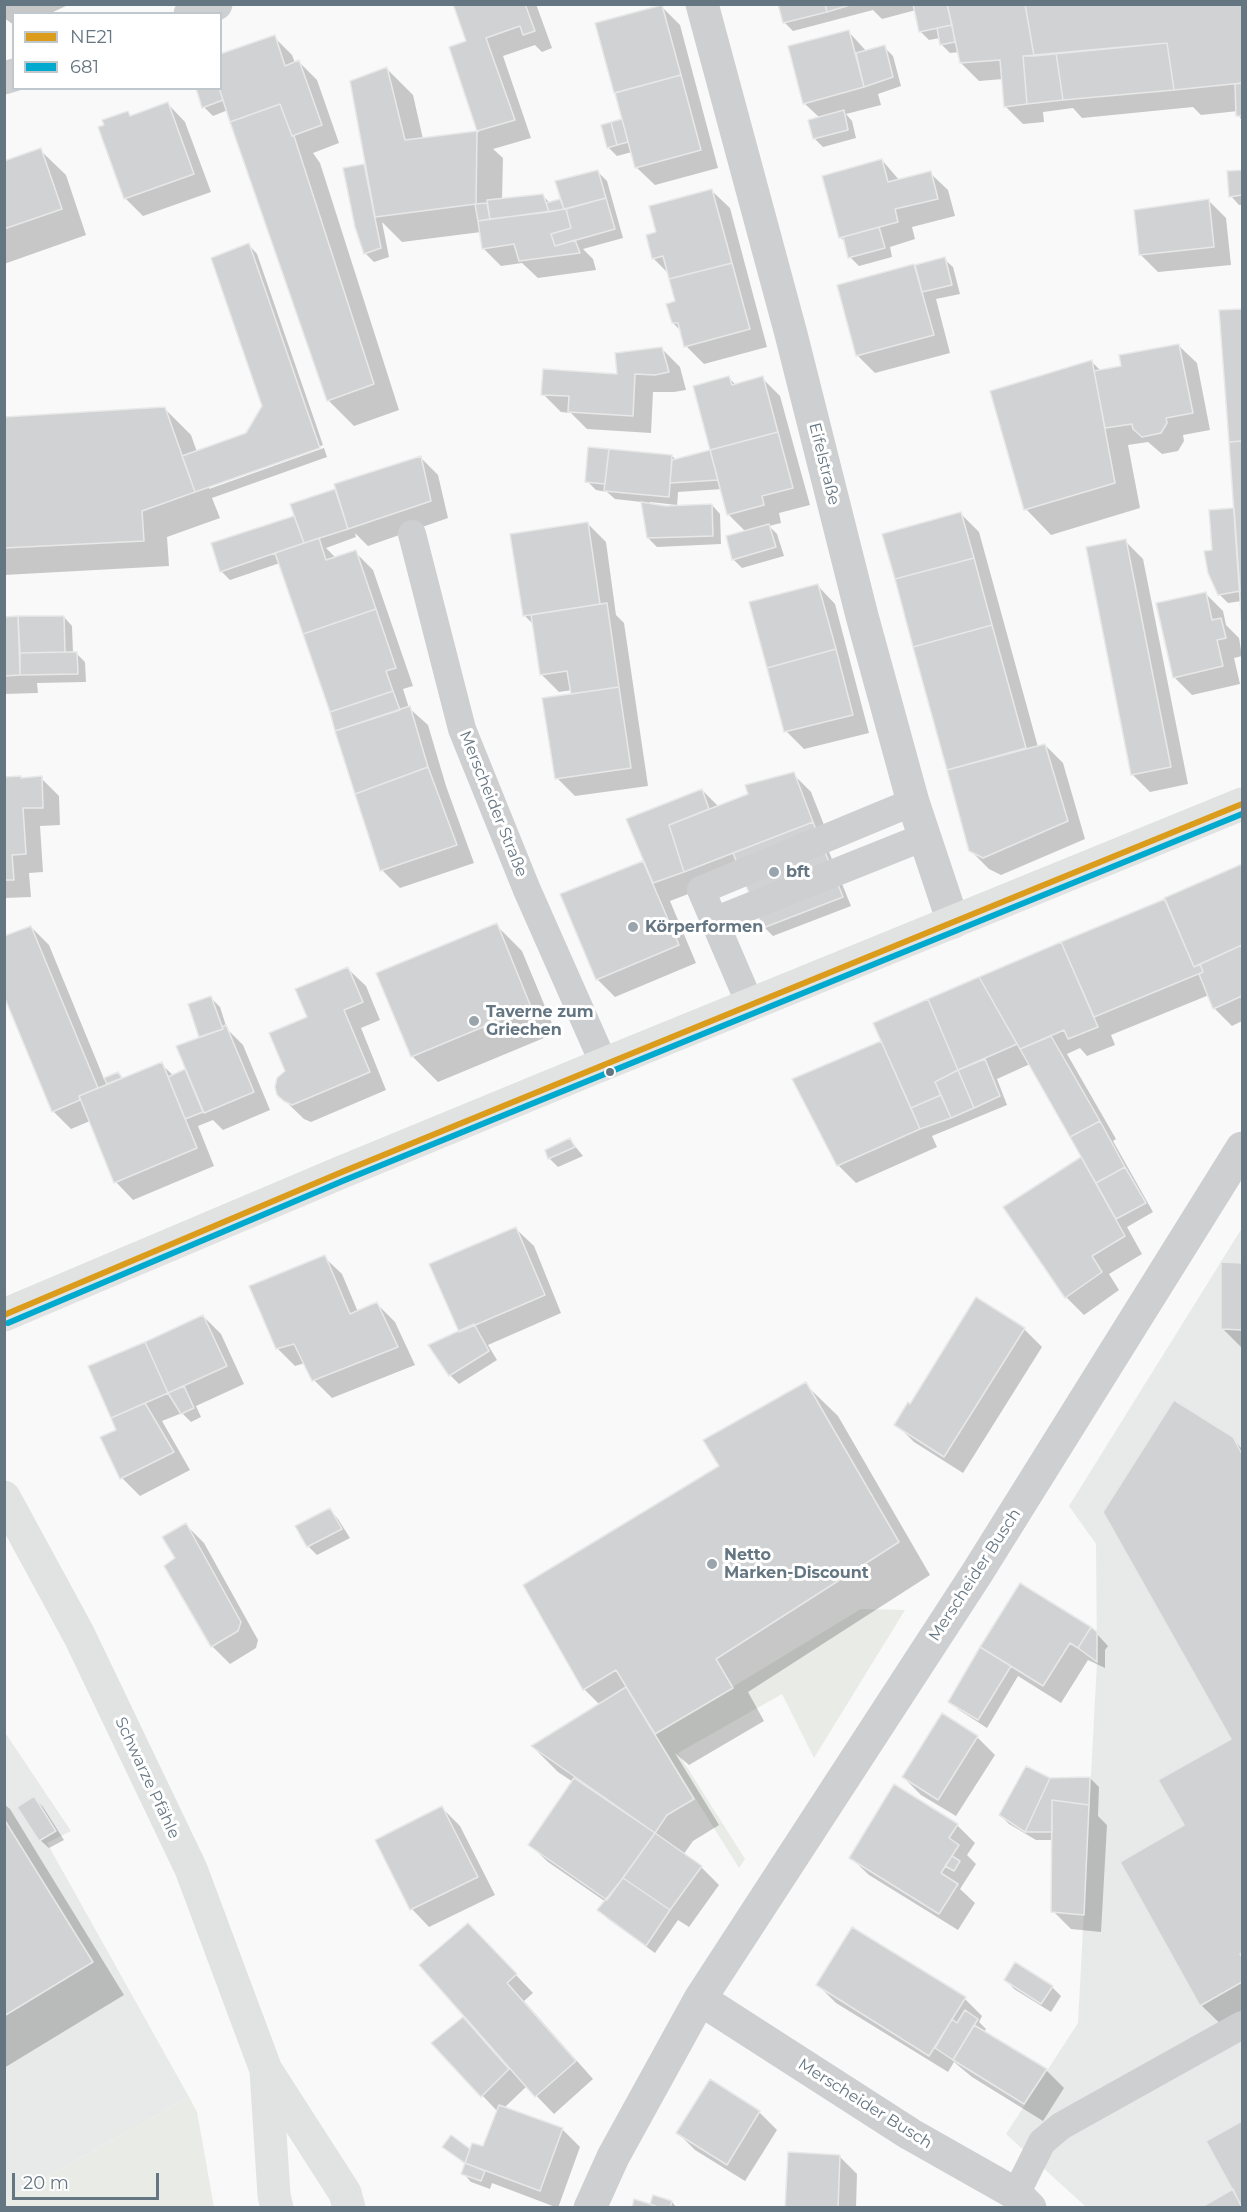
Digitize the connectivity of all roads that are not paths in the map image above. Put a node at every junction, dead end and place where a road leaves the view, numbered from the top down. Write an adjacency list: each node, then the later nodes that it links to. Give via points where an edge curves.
1 (216, 4): 3 (street)
2 (702, 4): 5 (street, Eifelstraße)
3 (195, 12)
4 (412, 534): 11 (lane, Merscheider Straße, via 462,729)
5 (913, 802): 7 (street, Eifelstraße); 8 (lane, via 701,890)
6 (1242, 804): 9 (main road)
7 (924, 837): 8 (lane); 9 (street, Eifelstraße)
8 (714, 921): 10 (lane)
9 (953, 922): 10 (main road)
10 (750, 1005): 11 (main road)
11 (604, 1064): 13 (main road)
12 (1242, 1148): 15 (street, Merscheider Busch, via 977,1573)
13 (4, 1315)
14 (4, 1497): 17 (main road, Schwarze Pfähle, via 79,1635 191,1869)
15 (700, 1999): 18 (street, Merscheider Busch, via 910,2134); 21 (street, Merscheider Busch, via 613,2157)
16 (1242, 2025): 18 (lane, via 1061,2126 1042,2142)
17 (266, 2070): 19 (main road, Schwarze Pfähle); 20 (main road, Schwarze Pfähle, via 345,2193)
18 (1023, 2201)
19 (277, 2208)
20 (349, 2208)
21 (590, 2208)

